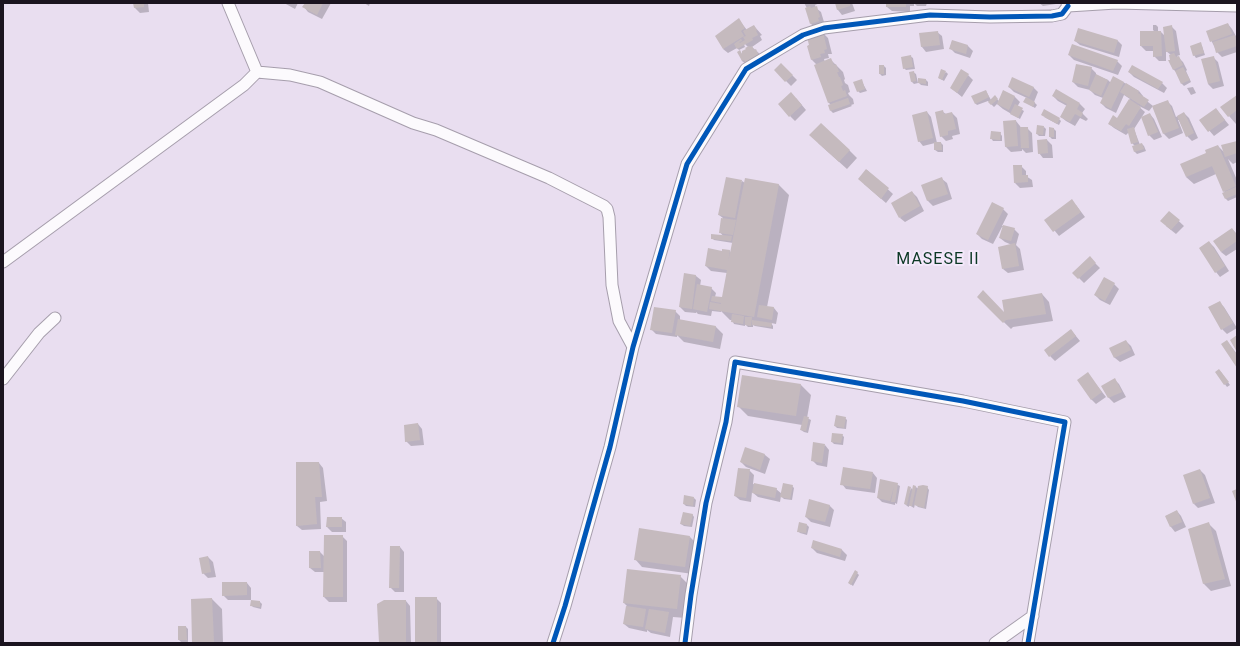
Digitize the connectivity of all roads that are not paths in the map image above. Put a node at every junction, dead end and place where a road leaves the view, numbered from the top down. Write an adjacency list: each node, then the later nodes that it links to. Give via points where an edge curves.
1 (228, 3): 4 (street)
2 (1067, 5): 3 (street, via 1116,3); 7 (street, via 1062,14 1052,16 930,15 824,28 803,35 746,69 687,164)
3 (1237, 6)
4 (257, 72): 5 (street, via 244,85); 7 (street, via 290,75 320,82 548,178 604,206 609,216 612,285 619,321)
5 (3, 262)
6 (55, 318): 8 (street, via 39,333)
7 (633, 347): 10 (street, via 610,447)
8 (3, 379)
9 (1033, 616): 11 (street, via 1065,422 963,401 735,362 726,422 706,503); 12 (street); 13 (street)
10 (553, 643)
11 (686, 643)
12 (996, 643)
13 (1028, 643)

